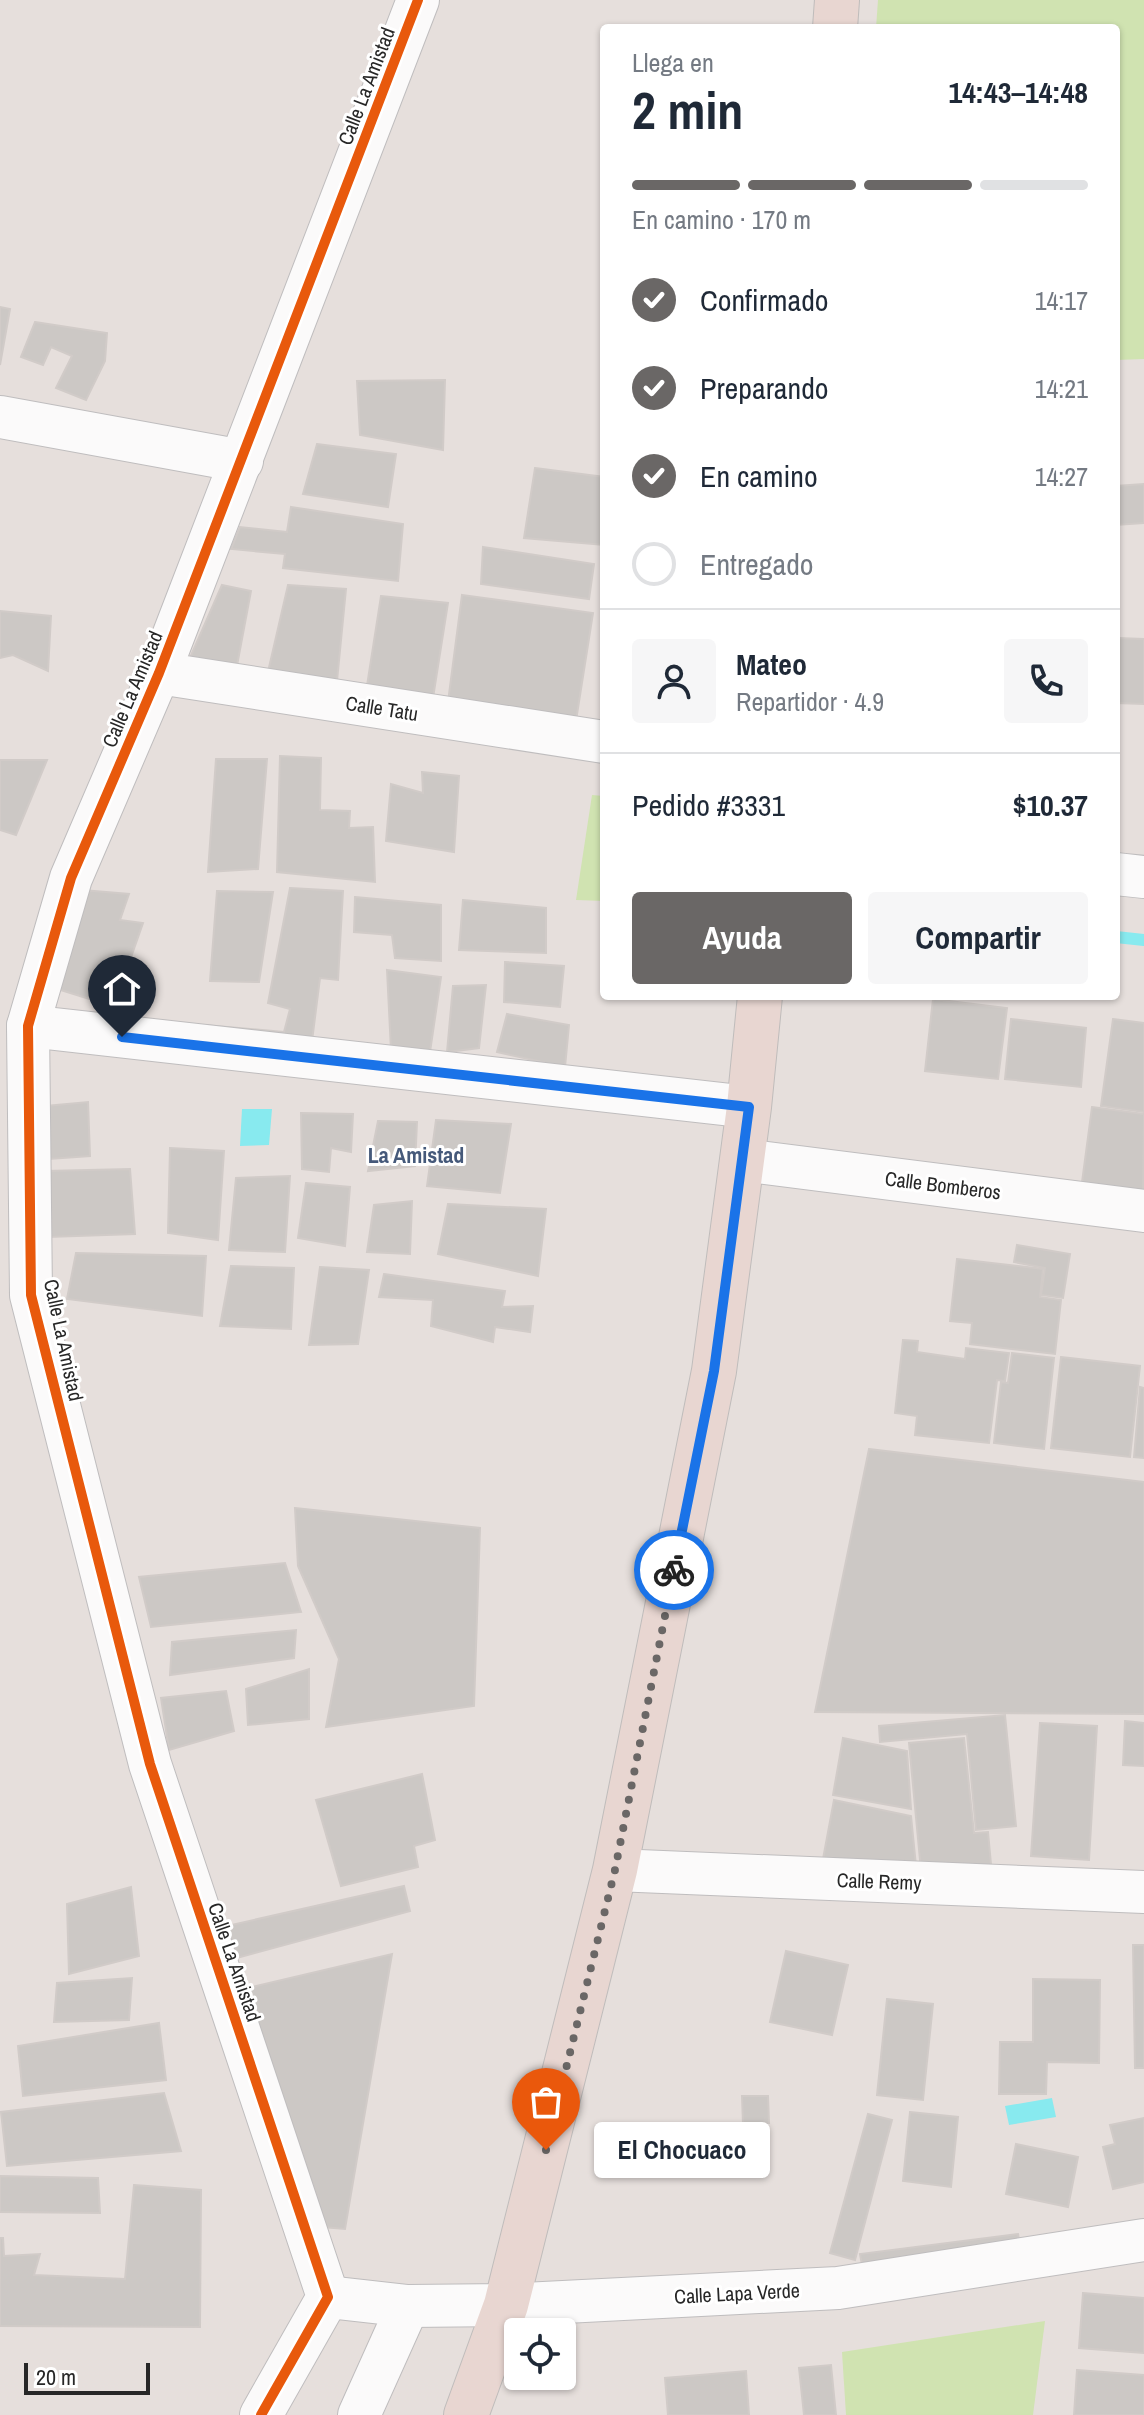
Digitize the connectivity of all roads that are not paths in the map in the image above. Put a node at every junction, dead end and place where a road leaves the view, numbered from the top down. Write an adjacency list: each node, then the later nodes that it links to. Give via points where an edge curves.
1 (418, 0): 5 (street, Calle La Amistad)
2 (837, 0): 3 (highway)
3 (835, 24)
4 (0, 417): 5 (street)
5 (242, 461): 6 (street, Calle La Amistad)
6 (159, 673): 7 (street, Calle Tatu); 11 (street, Calle La Amistad, via 71,878)
7 (600, 741)
8 (1120, 874): 9 (street)
9 (1144, 877)
10 (760, 1000): 12 (highway)
11 (28, 1026): 12 (street); 18 (street, Calle La Amistad, via 31,1295 150,1764)
12 (749, 1107): 13 (highway)
13 (742, 1160): 14 (street, Calle Bomberos); 15 (highway, via 714,1371)
14 (1144, 1211)
15 (615, 1870): 16 (street, Calle Remy); 19 (highway)
16 (1144, 1892)
17 (1144, 2240): 19 (street, Calle Lapa Verde, via 838,2288)
18 (328, 2297): 20 (street, Calle Lapa Verde); 21 (street)
19 (506, 2305): 20 (street, Calle Lapa Verde); 23 (highway)
20 (408, 2306): 22 (street)
21 (261, 2415)
22 (359, 2415)
23 (466, 2415)

